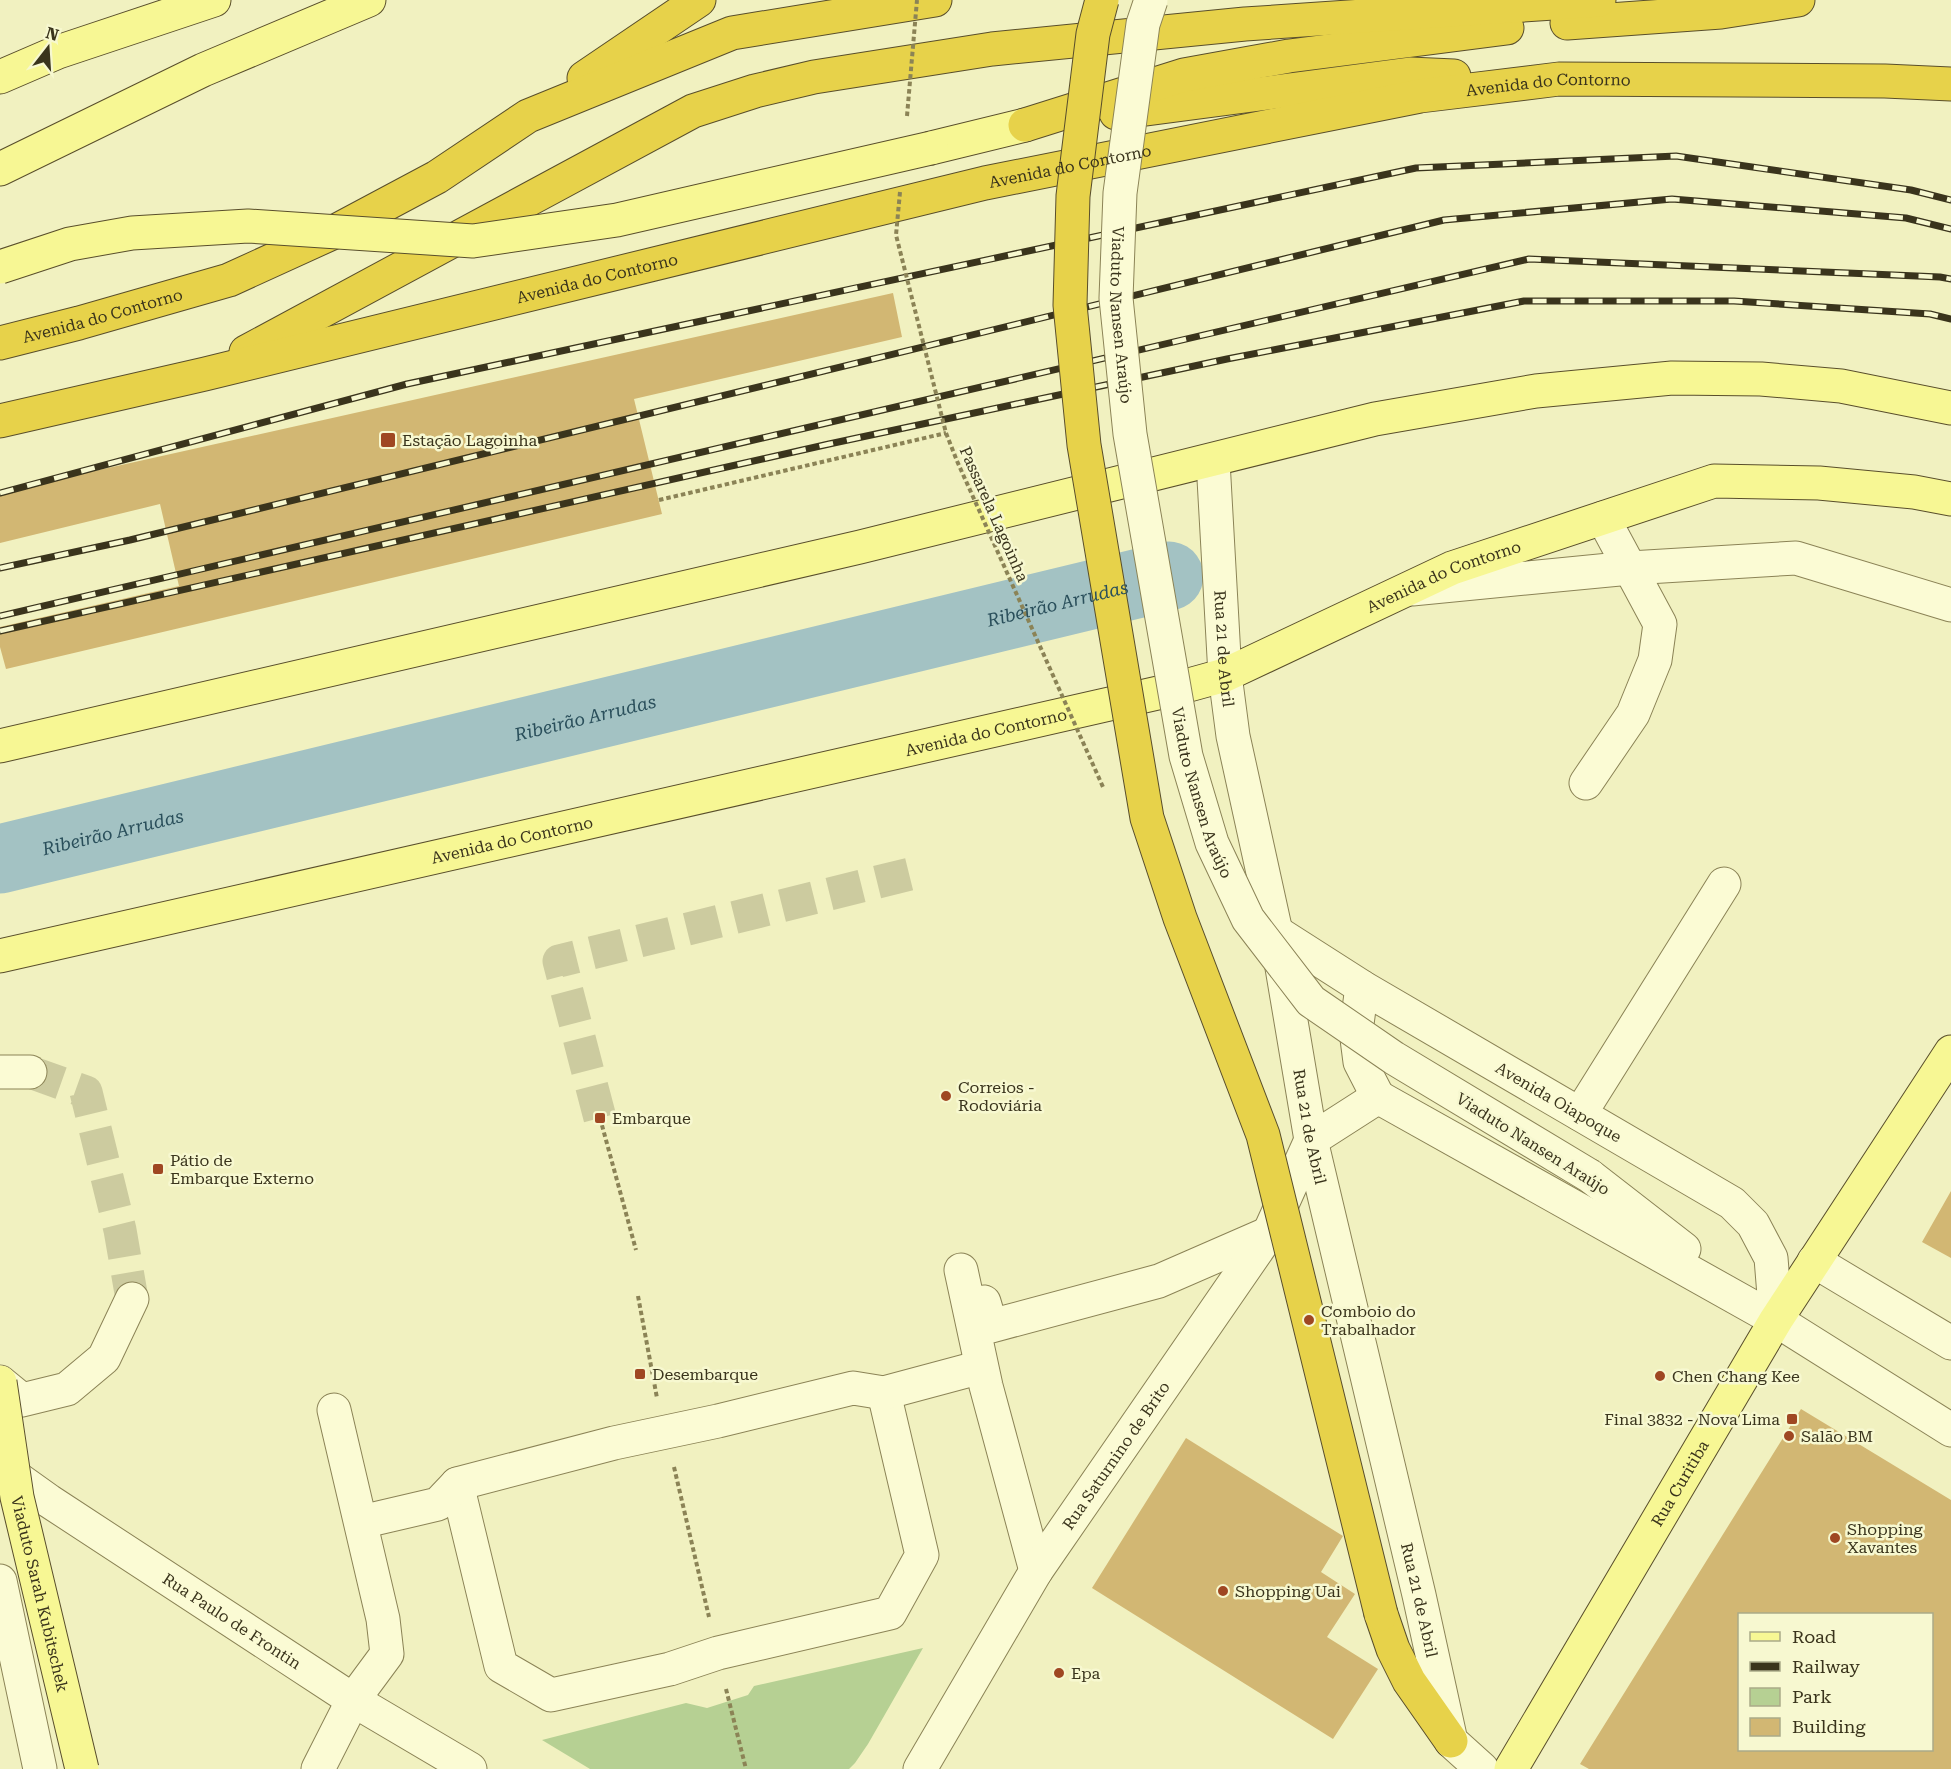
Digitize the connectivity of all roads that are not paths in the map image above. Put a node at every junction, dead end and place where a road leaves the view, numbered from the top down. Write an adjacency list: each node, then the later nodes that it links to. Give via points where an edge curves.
1 (214, 0): 9 (main road, via 58,52)
2 (369, 0): 14 (main road, via 203,70)
3 (699, 0): 12 (highway)
4 (935, 0): 12 (highway, Avenida do Contorno, via 732,33)
5 (1102, 0): 55 (highway, bridge, via 1093,34 1073,196 1070,304 1084,445 1145,806 1180,918 1263,1135 1381,1614 1409,1681)
6 (1151, 0): 42 (street, Viaduto Nansen Araújo, bridge, via 1143,24 1120,193 1116,298 1130,434 1186,756 1212,843 1248,919 1311,1001 1394,1058 1590,1176)
7 (1599, 0): 17 (highway, Avenida do Contorno, via 1245,24 992,49 814,77 755,91 693,111)
8 (1798, 0): 13 (highway, via 1721,12 1479,30 1289,56 1184,75)
9 (0, 76)
10 (1559, 79): 11 (highway, Avenida do Contorno); 13 (highway, via 1410,74); 17 (highway, Avenida do Contorno, via 1420,96 985,183)
11 (1951, 84)
12 (528, 116): 16 (highway, Avenida do Contorno, via 437,177 332,233 229,280)
13 (1025, 125): 15 (main road, bridge, via 617,220 473,241 248,226 132,233 70,244)
14 (0, 169)
15 (0, 267)
16 (0, 343)
17 (205, 374): 19 (highway, Avenida do Contorno)
18 (1951, 408): 20 (main road, via 1841,386 1761,379 1672,378 1536,391 1386,417)
19 (0, 421)
20 (1213, 461): 26 (street, Rua 21 de Abril); 27 (main road, via 849,550)
21 (1951, 499): 22 (main road, Avenida do Contorno, via 1819,483 1714,481)
22 (1603, 518): 23 (street); 24 (main road, Avenida do Contorno, via 1452,568)
23 (1630, 568): 24 (street); 25 (street, via 1796,558); 28 (street, via 1660,624 1655,660 1633,714)
24 (1404, 590): 26 (main road, Avenida do Contorno)
25 (1951, 605)
26 (1225, 675): 30 (street, Rua 21 de Abril, via 1233,736); 31 (main road, Avenida do Contorno)
27 (0, 746)
28 (1586, 783)
29 (1724, 884): 35 (street)
30 (1276, 932): 32 (street, Avenida Oiapoque); 36 (street, Rua 21 de Abril)
31 (0, 956)
32 (1362, 987): 34 (street, via 1356,1031 1360,1062); 35 (street, Avenida Oiapoque)
33 (1951, 1052): 38 (main road, Rua Curitiba)
34 (1378, 1096): 36 (street); 42 (street)
35 (1580, 1114): 42 (street, Avenida Oiapoque, via 1732,1203 1754,1224 1771,1258)
36 (1311, 1140): 37 (street, Rua Saturnino de Brito); 55 (street, Rua 21 de Abril)
37 (1269, 1233): 41 (street, via 1159,1281 991,1326); 52 (street, Rua Saturnino de Brito)
38 (1814, 1261): 42 (main road, Rua Curitiba); 43 (street)
39 (961, 1270): 41 (street)
40 (132, 1299): 45 (street, via 104,1358 67,1389 22,1400)
41 (978, 1311): 44 (street)
42 (1776, 1320): 48 (street); 62 (main road, Rua Curitiba)
43 (1951, 1343)
44 (981, 1367): 46 (street); 52 (street)
45 (0, 1382): 57 (main road, Viaduto Sarah Kubitschek, bridge, via 17,1497)
46 (884, 1393): 50 (street, via 853,1388); 50 (street, via 922,1555 890,1613 551,1695 501,1666)
47 (334, 1410): 51 (street)
48 (1951, 1430)
49 (0, 1466): 54 (street, Rua Paulo de Frontin)
50 (457, 1484): 51 (street, via 438,1504)
51 (361, 1522): 54 (street, via 384,1620 387,1654)
52 (1036, 1571): 60 (street, Rua Saturnino de Brito)
53 (0, 1581): 56 (street)
54 (353, 1700): 58 (street); 59 (street, Rua Paulo de Frontin)
55 (1450, 1741): 61 (street)
56 (40, 1769)
57 (82, 1769)
58 (318, 1769)
59 (470, 1769)
60 (920, 1769)
61 (1482, 1769)
62 (1511, 1769)

